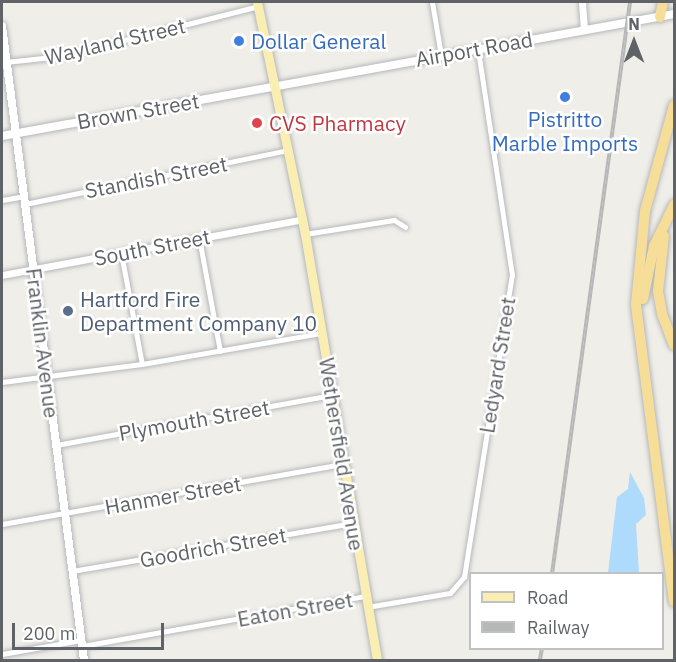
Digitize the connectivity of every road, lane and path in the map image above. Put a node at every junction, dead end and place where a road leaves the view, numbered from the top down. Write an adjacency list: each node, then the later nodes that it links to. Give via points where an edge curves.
1 (432, 2): 10 (street)
2 (582, 2): 8 (street)
3 (663, 2): 6 (highway)
4 (257, 4): 11 (street, Wayland Street, via 61,56); 12 (main road, Wethersfield Avenue)
5 (675, 14): 6 (main road, Airport Road)
6 (660, 17): 8 (main road, Airport Road)
7 (2, 26): 11 (main road, Franklin Avenue)
8 (584, 30): 9 (main road, Airport Road)
9 (478, 49): 10 (main road, Airport Road); 44 (street, Ledyard Street, via 512,275 464,577 450,593)
10 (441, 55): 12 (main road, Airport Road)
11 (6, 62): 14 (main road, Franklin Avenue)
12 (275, 86): 14 (main road, Brown Street); 16 (main road, Wethersfield Avenue)
13 (675, 105): 34 (highway, via 645,211 638,257 637,315)
14 (15, 133): 15 (main road, Brown Street); 18 (main road, Franklin Avenue)
15 (2, 136)
16 (288, 150): 18 (street, Standish Street); 21 (main road, Wethersfield Avenue)
17 (2, 200): 18 (street, Standish Street)
18 (24, 200): 26 (main road, Franklin Avenue)
19 (675, 205): 34 (highway, via 654,246 643,289)
20 (675, 211): 29 (highway, via 661,247 657,279 662,314)
21 (303, 219): 23 (main road, Wethersfield Avenue); 24 (street, South Street)
22 (405, 227): 23 (street, via 394,220)
23 (305, 234): 28 (main road, Wethersfield Avenue)
24 (199, 238): 25 (street, South Street); 30 (street)
25 (121, 253): 26 (street, South Street); 31 (street)
26 (33, 269): 27 (street, South Street); 32 (main road, Franklin Avenue)
27 (2, 275)
28 (322, 333): 30 (street); 35 (main road, Wethersfield Avenue)
29 (675, 345)
30 (220, 351): 31 (street)
31 (142, 364): 32 (street)
32 (47, 377): 33 (street); 36 (main road, Franklin Avenue)
33 (2, 382)
34 (646, 392): 43 (highway)
35 (332, 395): 36 (street, Plymouth Street); 37 (main road, Wethersfield Avenue)
36 (56, 445): 38 (main road, Franklin Avenue)
37 (344, 464): 38 (street, Hanmer Street); 39 (main road, Wethersfield Avenue)
38 (65, 514): 40 (street, Hanmer Street); 41 (main road, Franklin Avenue)
39 (353, 523): 41 (street, Goodrich Street); 42 (main road, Wethersfield Avenue)
40 (2, 524)
41 (72, 571): 45 (main road, Franklin Avenue)
42 (365, 596): 44 (main road, Wethersfield Avenue); 45 (street, Eaton Street)
43 (675, 602)
44 (367, 607): 48 (main road, Wethersfield Avenue)
45 (82, 643): 46 (street, Eaton Street); 47 (main road, Franklin Avenue)
46 (2, 654)
47 (84, 660)
48 (377, 660)

